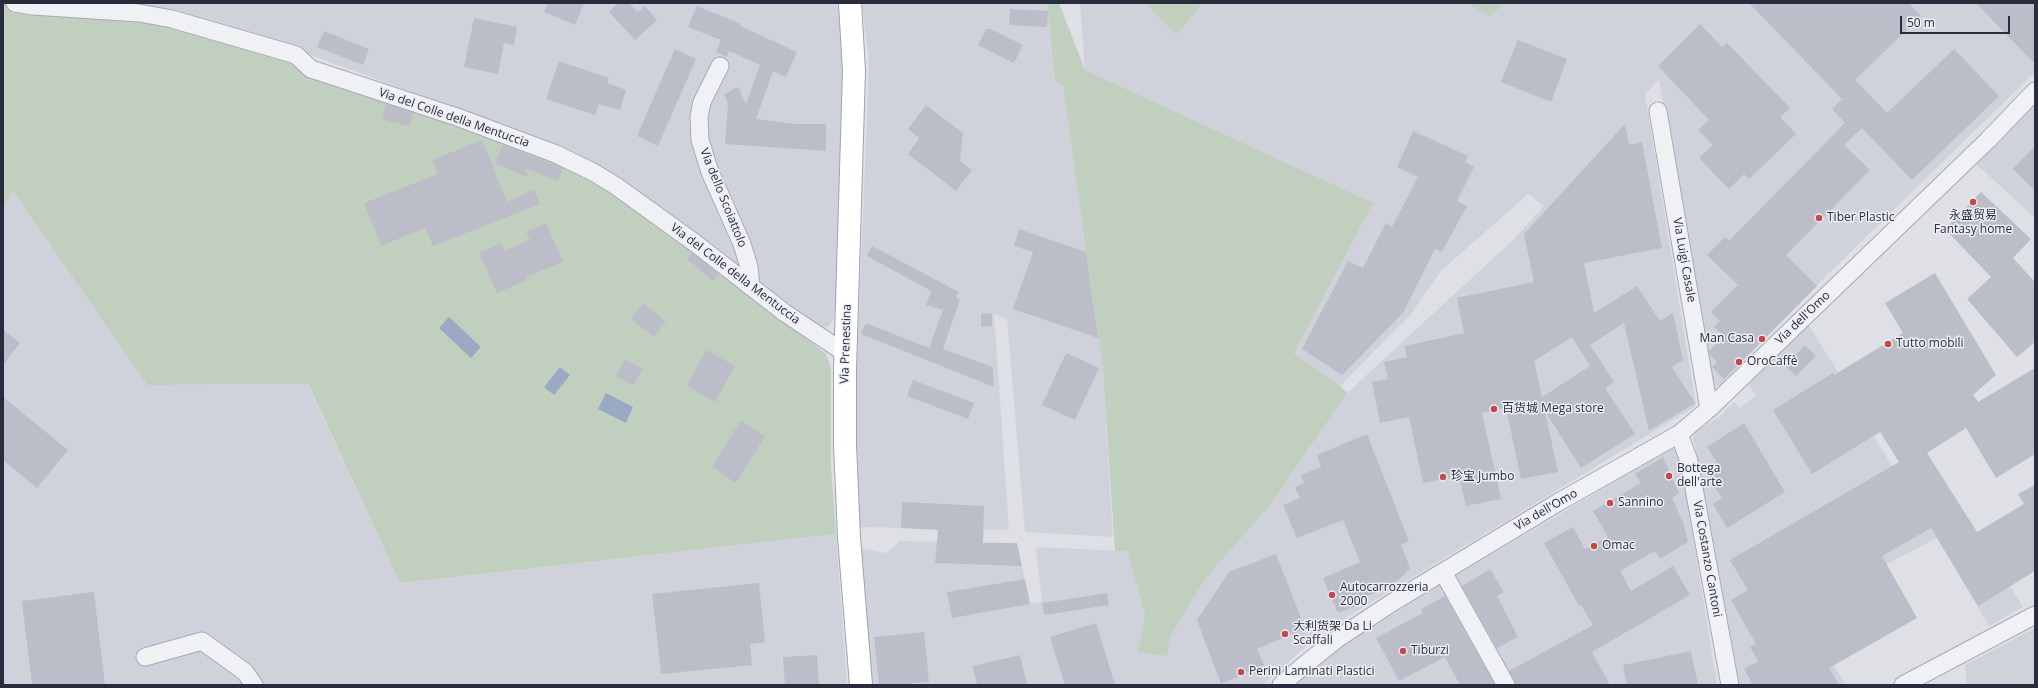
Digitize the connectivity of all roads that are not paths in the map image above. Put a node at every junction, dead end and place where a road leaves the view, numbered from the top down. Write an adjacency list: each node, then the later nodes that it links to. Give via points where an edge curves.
1 (14, 3): 6 (street, Via del Colle della Mentuccia, via 139,13 172,19 296,55 311,69 457,117 556,154 616,186)
2 (850, 3): 7 (main road, Via Prenestina, via 854,71)
3 (720, 66): 6 (street, Via dello Scoiattolo, via 702,102 699,117 700,140 710,172 742,244 749,267)
4 (2035, 91): 8 (street, Via dell'Omo, via 1988,140)
5 (1658, 111): 8 (street, Via Luigi Casale)
6 (751, 287): 7 (street, Via del Colle della Mentuccia)
7 (845, 353): 14 (main road, Via Prenestina, via 846,489)
8 (1709, 409): 9 (street, Via dell'Omo)
9 (1679, 434): 10 (street, Via dell'Omo); 17 (street, Via Costanzo Cantoni, via 1689,461)
10 (1443, 572): 15 (street, Via dell'Omo, via 1337,639); 16 (street)
11 (2035, 615): 18 (street)
12 (145, 657): 13 (street, via 202,641 245,672)
13 (254, 685)
14 (861, 685)
15 (1281, 685)
16 (1506, 685)
17 (1730, 685)
18 (1903, 685)

